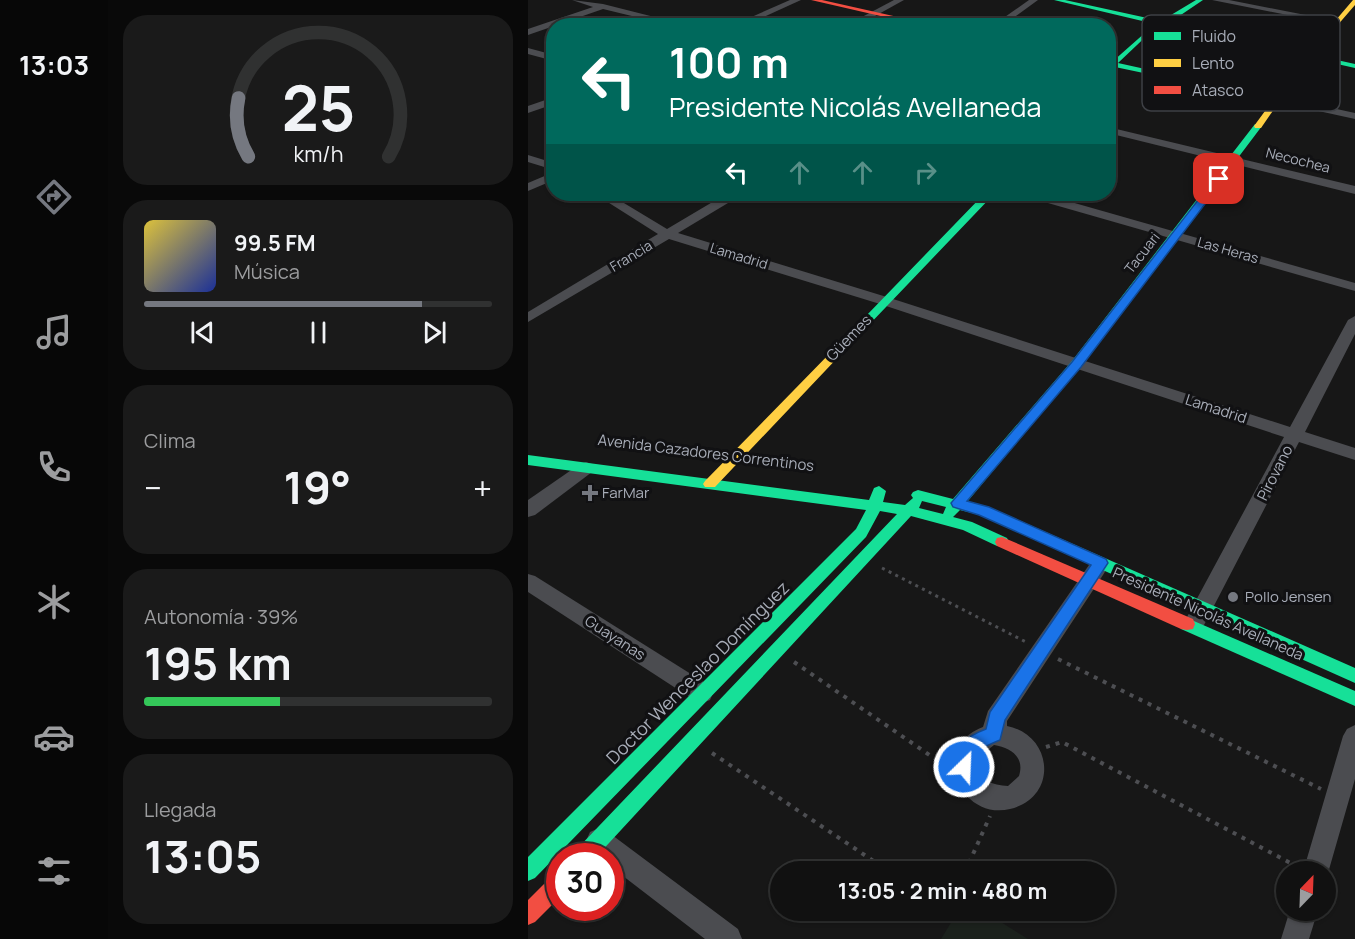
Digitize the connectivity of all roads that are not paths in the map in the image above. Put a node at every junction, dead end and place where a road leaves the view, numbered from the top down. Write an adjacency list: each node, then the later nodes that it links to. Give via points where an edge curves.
1 (576, 0): 10 (street)
2 (620, 0): 10 (street)
3 (797, 0): 17 (street)
4 (814, 0): 12 (street)
5 (900, 0): 12 (street)
6 (1034, 0): 20 (street)
7 (1057, 0): 21 (street)
8 (1200, 0): 13 (street)
9 (1216, 0): 14 (street)
10 (603, 6): 15 (street); 16 (street)
11 (1353, 7): 22 (street, Tacuari)
12 (874, 13): 18 (street); 19 (street)
13 (1178, 15)
14 (1298, 15)
15 (568, 18)
16 (653, 18)
17 (754, 18)
18 (864, 18)
19 (897, 18)
20 (1008, 18)
21 (1142, 19)
22 (1340, 19)
23 (546, 26): 24 (street)
24 (528, 32)
25 (1142, 37): 28 (street)
26 (528, 51): 27 (street)
27 (546, 56)
28 (1116, 60)
29 (1340, 63): 31 (street)
30 (1116, 66): 32 (street)
31 (1355, 66)
32 (1142, 72)
33 (546, 103): 34 (street)
34 (528, 110)
35 (1269, 111): 40 (street, Tacuari)
36 (1332, 111): 37 (street)
37 (1355, 116)
38 (1116, 132): 40 (street, Necochea)
39 (528, 158): 41 (street)
40 (1234, 160): 44 (street, Necochea); 50 (street, Tacuari)
41 (546, 164)
42 (546, 179): 43 (street)
43 (528, 187)
44 (1355, 190)
45 (612, 201): 49 (street, Lamadrid)
46 (722, 201): 49 (street, Francia)
47 (981, 201): 52 (street, Güemes)
48 (1056, 201): 50 (street, Las Heras)
49 (668, 234): 52 (street, Lamadrid); 53 (street, Francia)
50 (1177, 235): 51 (street, Las Heras); 55 (street, Tacuari)
51 (1355, 287)
52 (885, 301): 55 (street, Lamadrid); 61 (street, Güemes)
53 (528, 318)
54 (1355, 320): 56 (street, Pirovano)
55 (1076, 364): 56 (street, Lamadrid); 66 (street, Tacuari)
56 (1294, 435): 58 (street, Lamadrid); 73 (street, Pirovano)
57 (528, 446): 61 (street, Avenida Cazadores Correntinos)
58 (1355, 454)
59 (528, 460): 60 (street, Avenida Cazadores Correntinos)
60 (586, 468): 63 (street, Avenida Cazadores Correntinos); 68 (street)
61 (722, 471): 62 (street, Avenida Cazadores Correntinos); 63 (street, Güemes)
62 (744, 474)
63 (710, 484): 67 (street, Avenida Cazadores Correntinos)
64 (885, 492): 65 (street, Presidente Nicolás Avellaneda); 67 (street, Doctor Wenceslao Domínguez)
65 (922, 496): 66 (street, Presidente Nicolás Avellaneda); 69 (street)
66 (958, 503): 70 (street, Tacuari); 71 (street, Presidente Nicolás Avellaneda, via 984,511)
67 (876, 506): 69 (street, Presidente Nicolás Avellaneda); 76 (street, Doctor Wenceslao Domínguez, via 861,532)
68 (528, 510)
69 (908, 510): 70 (street, Presidente Nicolás Avellaneda); 80 (street)
70 (945, 518): 71 (street, Presidente Nicolás Avellaneda)
71 (1095, 571): 73 (street, Presidente Nicolás Avellaneda); 74 (street, Presidente Nicolás Avellaneda); 78 (street, via 996,718)
72 (528, 582): 76 (street, Guayanas)
73 (1204, 609): 74 (street, Pirovano); 75 (street, Presidente Nicolás Avellaneda)
74 (1193, 625): 77 (street, Presidente Nicolás Avellaneda)
75 (1355, 676)
76 (702, 693): 82 (street, Doctor Wenceslao Domínguez)
77 (1355, 699)
78 (994, 734): 78 (street, via 1014,738 1029,752 1034,770 1032,779 1018,793 998,798 973,786 964,767 975,742)
79 (1355, 736): 81 (street)
80 (597, 843)
81 (1319, 861)
82 (529, 869): 84 (street)
83 (624, 871): 87 (street)
84 (546, 879)
85 (546, 896): 86 (street)
86 (528, 915)
87 (728, 939)

